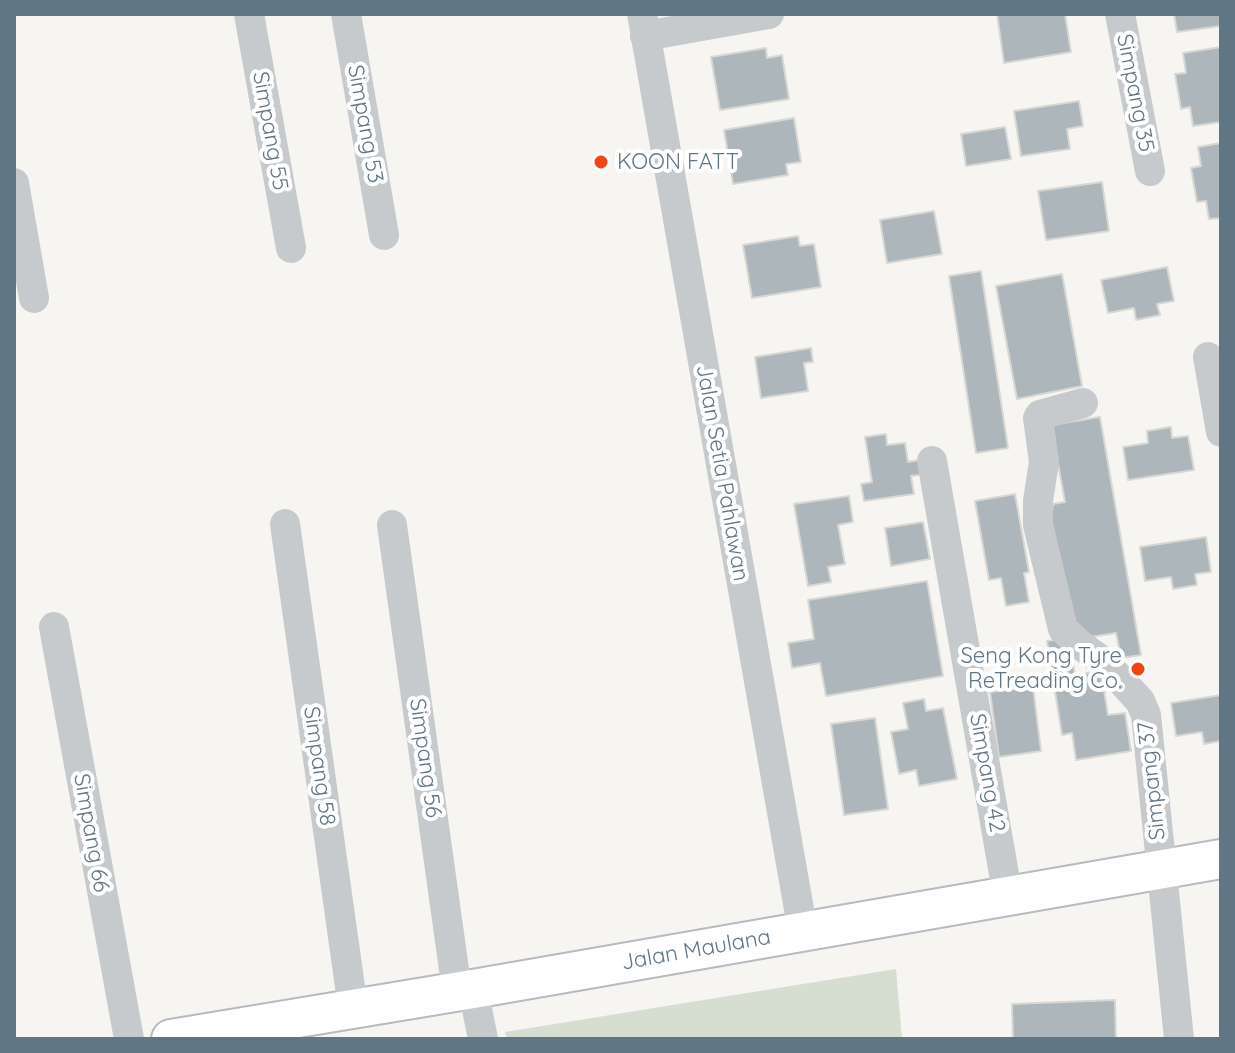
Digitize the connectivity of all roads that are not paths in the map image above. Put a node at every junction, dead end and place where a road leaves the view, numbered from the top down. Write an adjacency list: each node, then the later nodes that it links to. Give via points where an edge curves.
1 (249, 14): 9 (street, Simpang 55)
2 (346, 14): 8 (street, Simpang 53)
3 (769, 14): 5 (street)
4 (1120, 14): 6 (street, Simpang 35)
5 (644, 25): 21 (street, Jalan Setia Pahlawan)
6 (1150, 171)
7 (14, 183): 10 (street)
8 (384, 235)
9 (291, 248)
10 (34, 298)
11 (1208, 357): 13 (street)
12 (1083, 403): 19 (street, Simpang 37, via 1038,418 1044,462 1038,525 1063,629 1105,663 1146,715)
13 (1221, 432)
14 (932, 461): 20 (street, Simpang 42)
15 (285, 524): 23 (street, Simpang 58)
16 (392, 525): 22 (street, Simpang 56)
17 (54, 627): 25 (street, Simpang 66)
18 (1221, 859): 19 (main road, Jalan Maulana)
19 (1162, 869): 20 (main road, Jalan Maulana); 28 (street, Simpang 37)
20 (1008, 897): 21 (main road, Jalan Maulana)
21 (803, 932): 22 (main road, Jalan Maulana)
22 (465, 990): 23 (main road, Jalan Maulana); 27 (street)
23 (353, 1008): 24 (main road, Jalan Maulana)
24 (271, 1031): 26 (main road, Jalan Maulana)
25 (129, 1039)
26 (171, 1039)
27 (483, 1039)
28 (1179, 1039)

